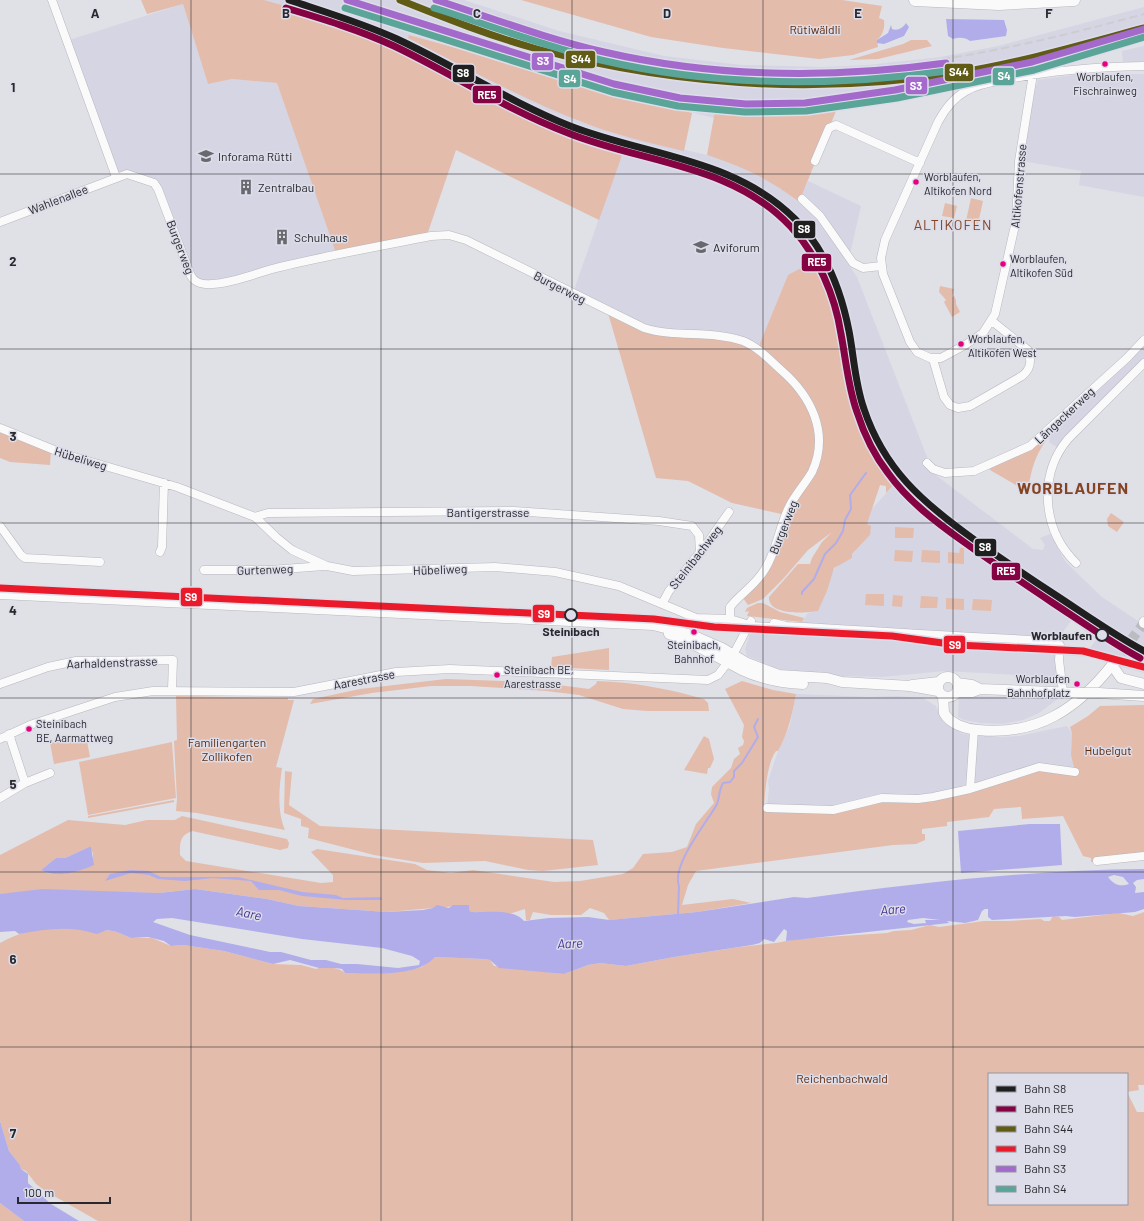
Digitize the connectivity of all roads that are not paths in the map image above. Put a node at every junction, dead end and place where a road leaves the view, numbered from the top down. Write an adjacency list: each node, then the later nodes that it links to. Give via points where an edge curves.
1 (52, 0): 8 (street)
2 (915, 0): 3 (highway, via 987,4)
3 (1074, 0)
4 (1144, 66): 5 (street)
5 (1033, 74): 7 (street, via 980,85 958,96 941,116); 12 (street, Altikofenstrasse, via 1019,161 1016,222)
6 (814, 161): 7 (street, via 829,128 836,125)
7 (920, 163): 11 (street, via 883,245)
8 (116, 177): 10 (street, Wahlenallee); 30 (street, Burgerweg, via 130,174 156,186 190,276 200,283 227,282 296,264 431,236 449,235 466,240 644,328 669,333 734,338 750,344 791,379 800,391 818,424 820,444 811,473 787,512 770,562 753,585 732,605)
9 (802, 199): 11 (street, via 820,216 854,264 863,268)
10 (0, 222)
11 (881, 266): 14 (street, via 912,345 921,354)
12 (992, 321): 14 (street, Altikofenstrasse, via 976,339 947,356); 14 (street, via 1028,350 1030,364 1022,376 970,406 958,408 950,405 944,397)
13 (1144, 340): 17 (street, Längackerweg, via 1030,446 974,471 944,473 933,469)
14 (933, 358)
15 (1144, 363): 25 (street, via 1068,439 1058,452 1051,470 1047,492 1050,514 1061,541)
16 (0, 428): 18 (street, Hübeliweg, via 64,454)
17 (927, 463)
18 (164, 483): 20 (street, Hübeliweg); 22 (street)
19 (729, 512): 23 (street, Steinibachweg)
20 (255, 517): 23 (street, Bantigerstrasse, via 268,513 514,511 659,521 692,526 699,535); 26 (street, Hübeliweg, via 292,550)
21 (0, 526): 24 (street, via 25,558)
22 (160, 552)
23 (700, 552): 29 (street, Steinibachweg, via 669,591)
24 (100, 562)
25 (1076, 563)
26 (327, 566): 27 (street, Gurtenweg, via 270,570); 29 (street, Hübeliweg, via 353,571 495,567 549,571 619,586)
27 (204, 570)
28 (0, 594): 32 (main road, via 637,625 688,641)
29 (662, 604): 30 (street, Hübeliweg, via 696,618)
30 (730, 619): 31 (street, Hübeliweg)
31 (748, 624): 32 (street, Aarestrasse); 37 (street, via 753,620 778,625 1054,641 1060,645)
32 (730, 659): 35 (street, Aarestrasse, via 715,678 703,680 450,668 396,672 294,692); 36 (main road, via 755,675 778,682 910,686 923,682)
33 (0, 684): 35 (street, Aarhaldenstrasse, via 48,667 76,661 173,660)
34 (1144, 684): 39 (main road, via 1121,678 1112,665 1078,702 1046,721 1005,731)
35 (172, 690): 40 (street, Aarestrasse, via 115,697)
36 (948, 690): 37 (main road, via 972,685 980,689); 39 (main road, via 952,720 957,725)
37 (1063, 692): 38 (main road, bridge)
38 (1144, 696)
39 (974, 730): 45 (street)
40 (9, 734): 41 (street, Aarestrasse); 44 (street)
41 (0, 739)
42 (1075, 772): 45 (street, via 1039,767)
43 (50, 773): 44 (street)
44 (25, 783): 46 (street)
45 (970, 789): 47 (street, via 925,798 877,799 833,810)
46 (0, 798)
47 (767, 808)
48 (1144, 856): 49 (street)
49 (1097, 861)

